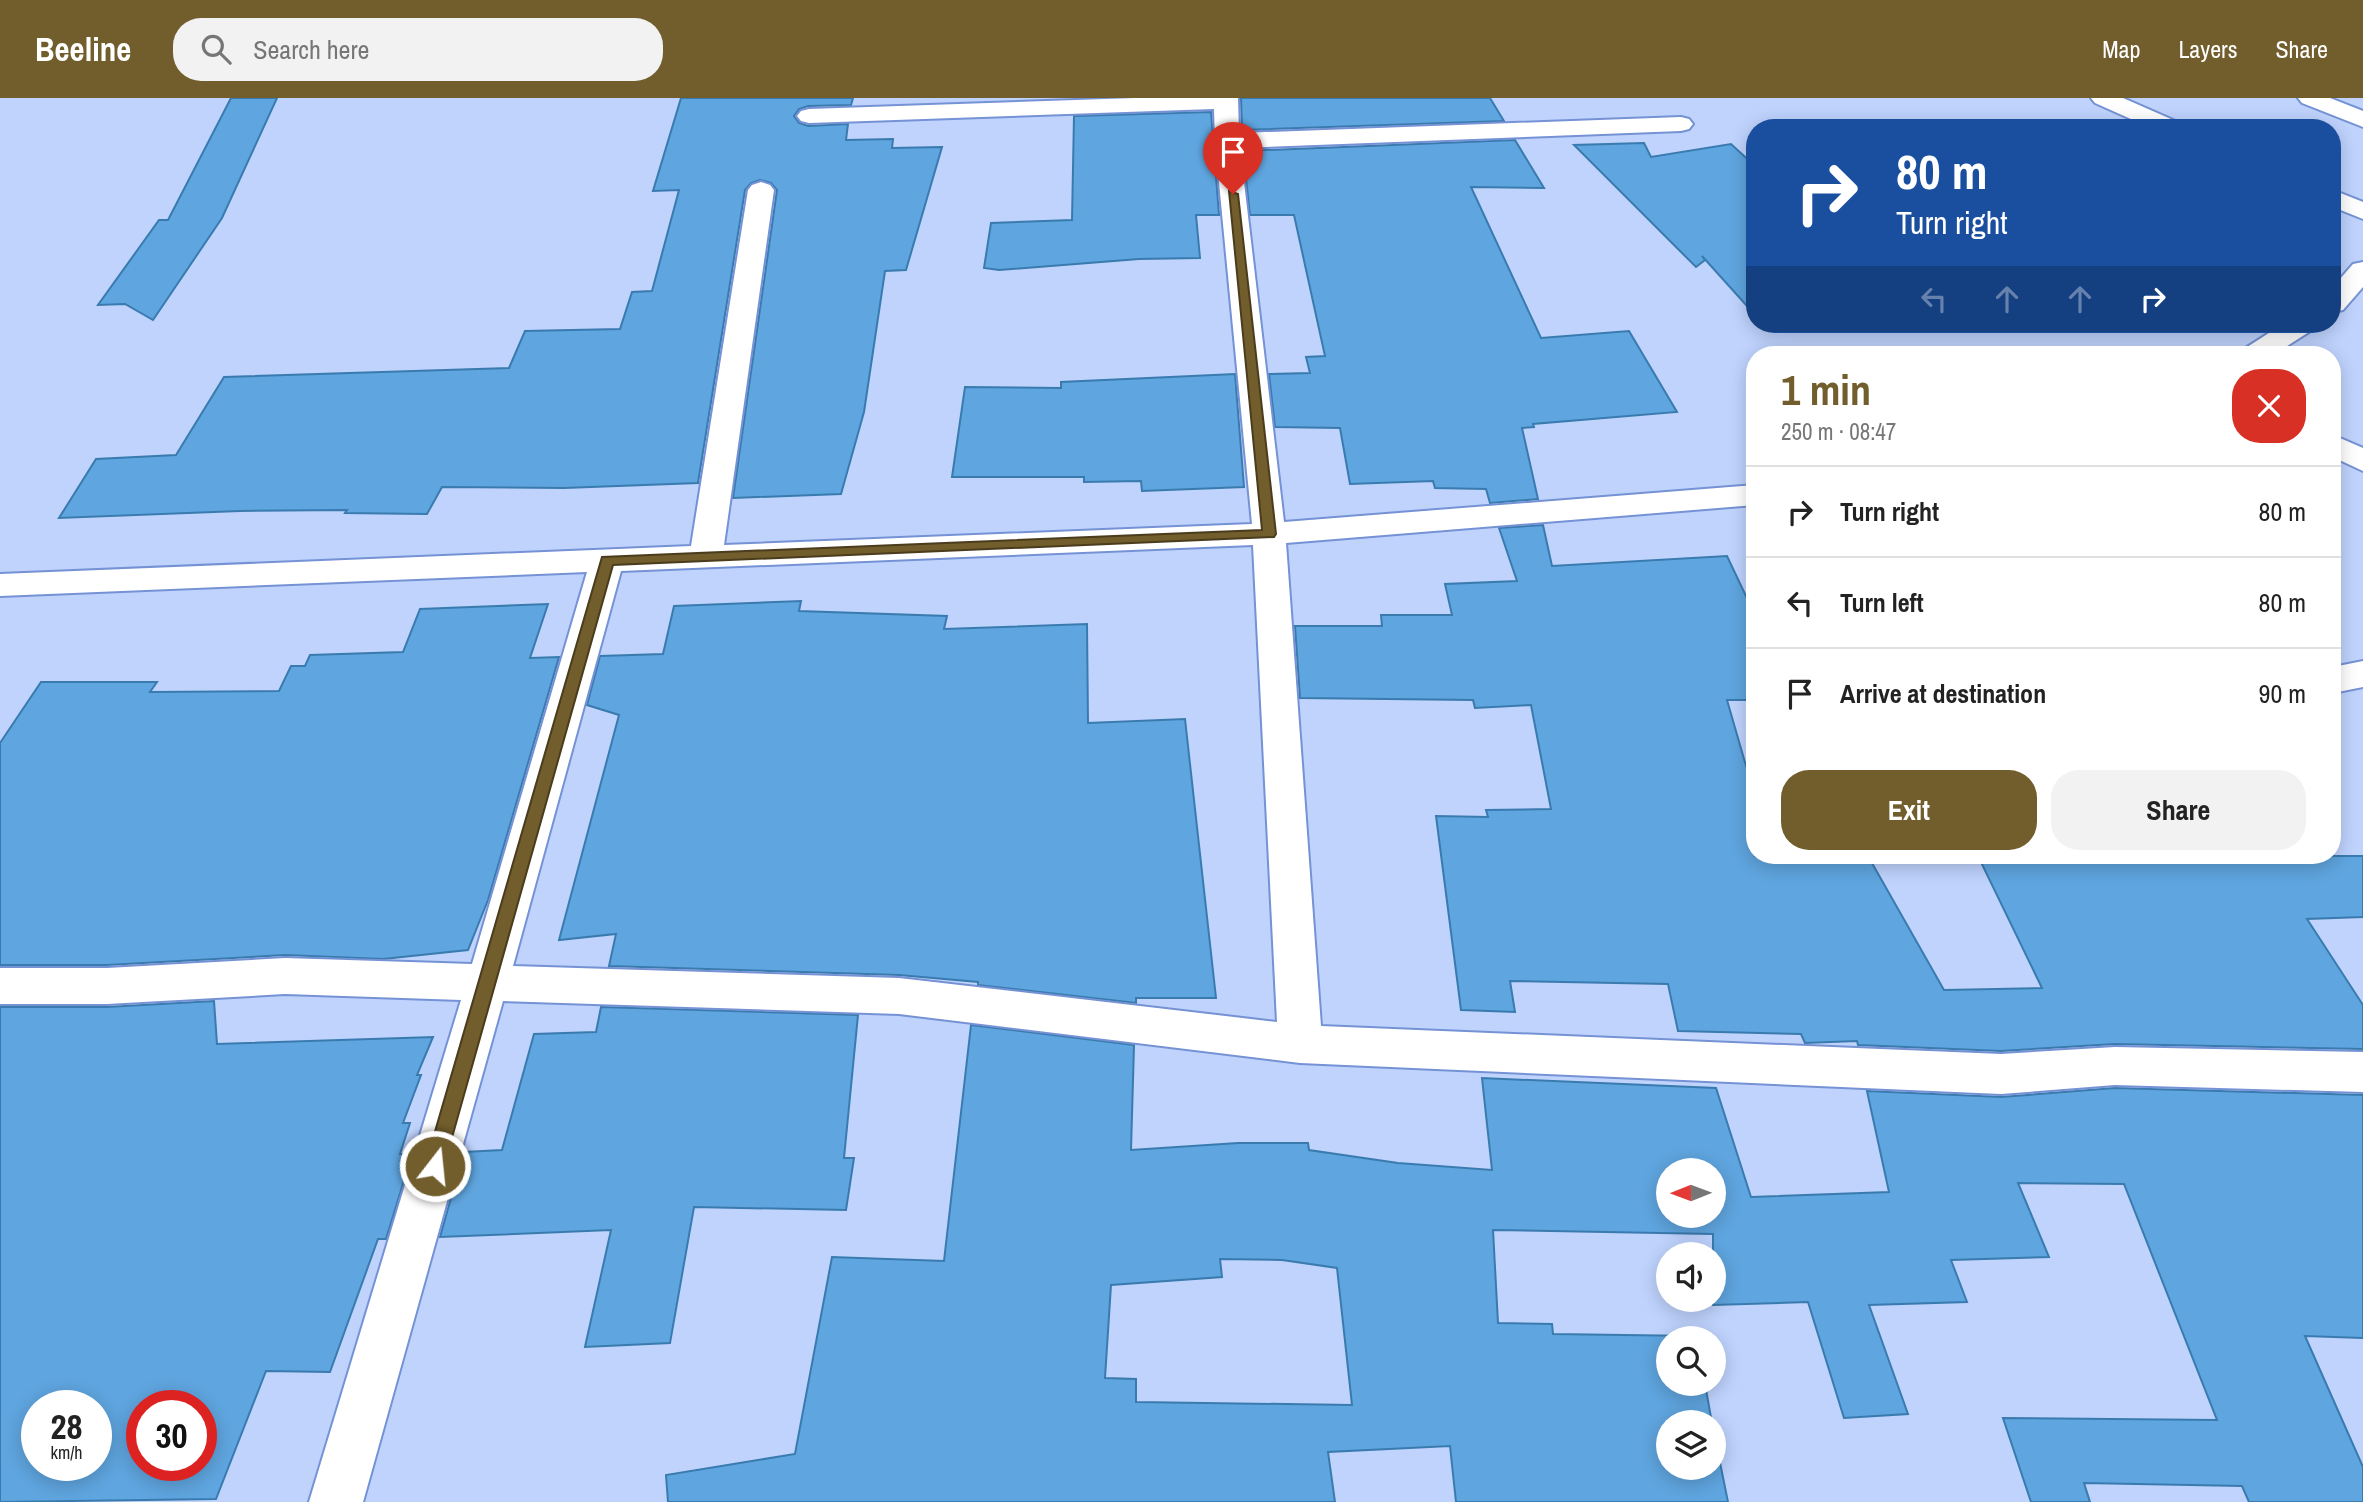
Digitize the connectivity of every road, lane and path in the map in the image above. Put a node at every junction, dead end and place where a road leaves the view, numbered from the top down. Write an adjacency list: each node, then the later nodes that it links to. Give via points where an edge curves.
1 (2103, 98): 5 (street)
2 (2310, 98): 6 (street)
3 (1226, 100): 4 (street); 8 (street)
4 (809, 116)
5 (2151, 119)
6 (2363, 120)
7 (1681, 124): 8 (street)
8 (1227, 141): 19 (street)
9 (761, 190): 20 (street)
10 (2341, 201): 11 (street)
11 (2363, 211)
12 (2363, 270): 13 (street)
13 (2341, 294)
14 (2288, 333): 15 (street)
15 (2268, 346)
16 (2341, 449): 17 (street)
17 (2363, 461)
18 (1746, 496): 19 (street)
19 (1269, 534): 20 (street); 27 (street)
20 (706, 556): 21 (street)
21 (607, 560): 22 (street); 25 (street)
22 (0, 585)
23 (2363, 674): 24 (street)
24 (2341, 678)
25 (487, 984): 26 (street, via 285,976 107,986); 27 (street, via 899,996); 29 (street)
26 (0, 986)
27 (1300, 1044): 28 (street, via 2001,1074 2115,1066)
28 (2363, 1072)
29 (336, 1502)

